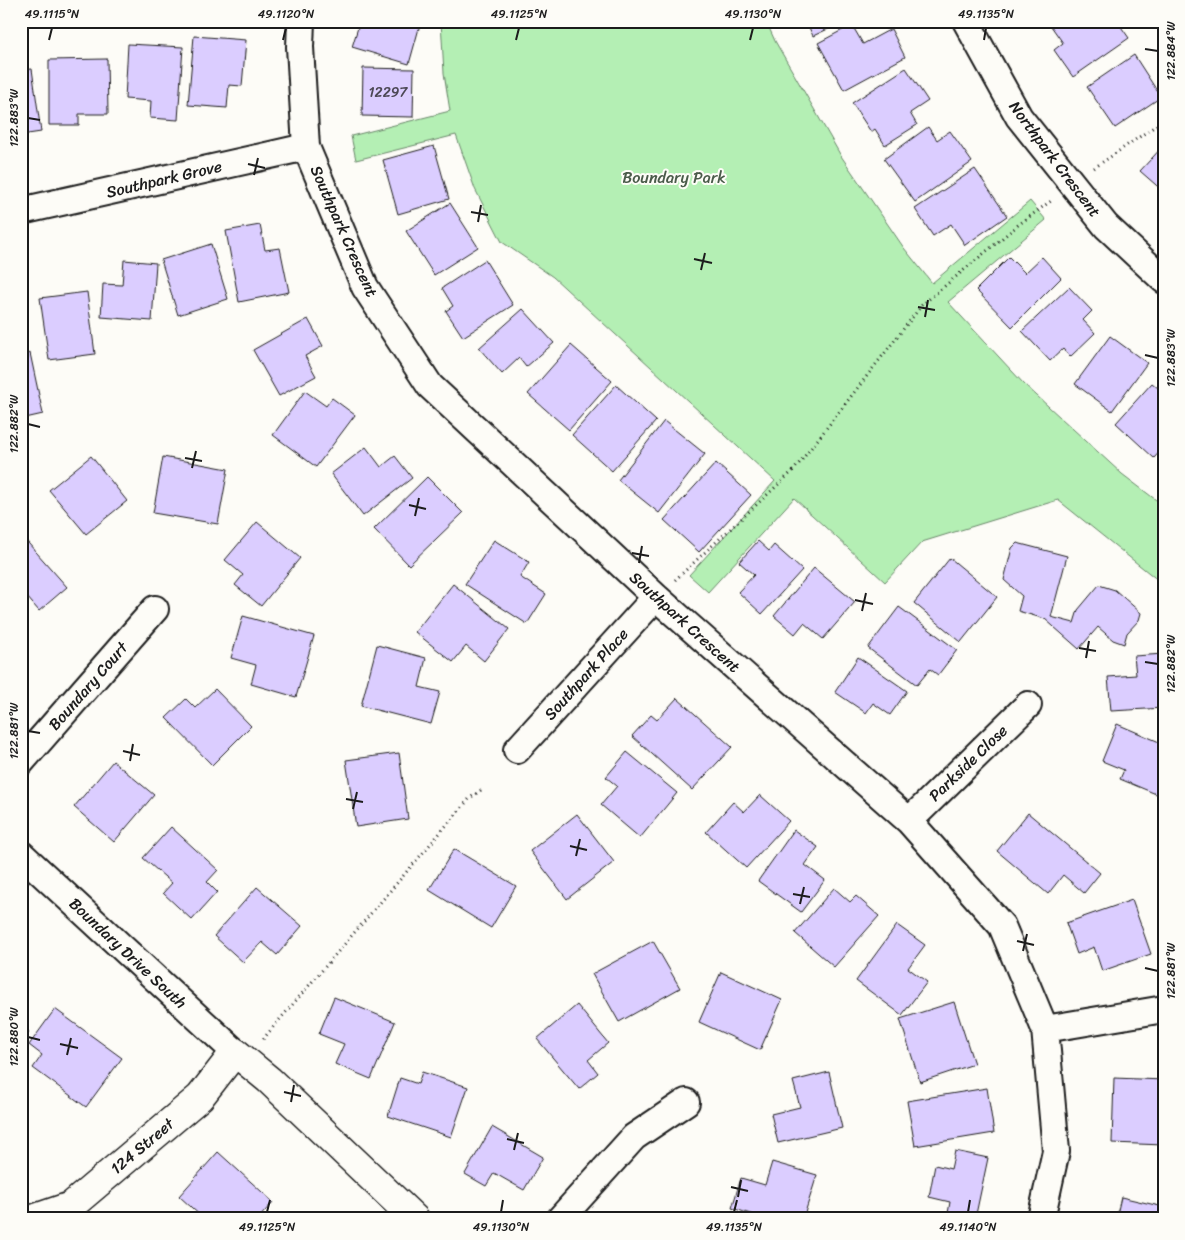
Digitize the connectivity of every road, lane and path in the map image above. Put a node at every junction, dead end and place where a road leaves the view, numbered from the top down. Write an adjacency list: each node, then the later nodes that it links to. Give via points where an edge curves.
1 (301, 21): 4 (street, Southpark Crescent)
2 (966, 21): 5 (street, Northpark Crescent, via 1019,117)
3 (1164, 120): 5 (path)
4 (306, 147): 6 (street, Southpark Grove); 9 (street, Southpark Crescent, via 365,287 430,386)
5 (1072, 183): 7 (street, Northpark Crescent, via 1106,226); 8 (path, via 922,305 794,470)
6 (21, 211)
7 (1164, 280)
8 (675, 580)
9 (656, 597): 12 (street, Southpark Place); 15 (street, Southpark Crescent)
10 (155, 609): 13 (street, Boundary Court)
11 (1028, 705): 15 (street, Parkside Close)
12 (517, 750)
13 (21, 762)
14 (484, 788): 19 (path, via 470,798)
15 (909, 821): 18 (street, Southpark Crescent, via 1002,926)
16 (21, 854): 20 (street, Boundary Drive South)
17 (1164, 1009): 18 (street)
18 (1045, 1029): 25 (street, Southpark Crescent, via 1056,1151)
19 (260, 1042)
20 (235, 1052): 22 (street, 124 Street, via 200,1096 70,1206); 23 (street, via 269,1080)
21 (686, 1102): 24 (street, via 634,1137)
22 (33, 1219)
23 (415, 1219)
24 (560, 1219)
25 (1041, 1219)

